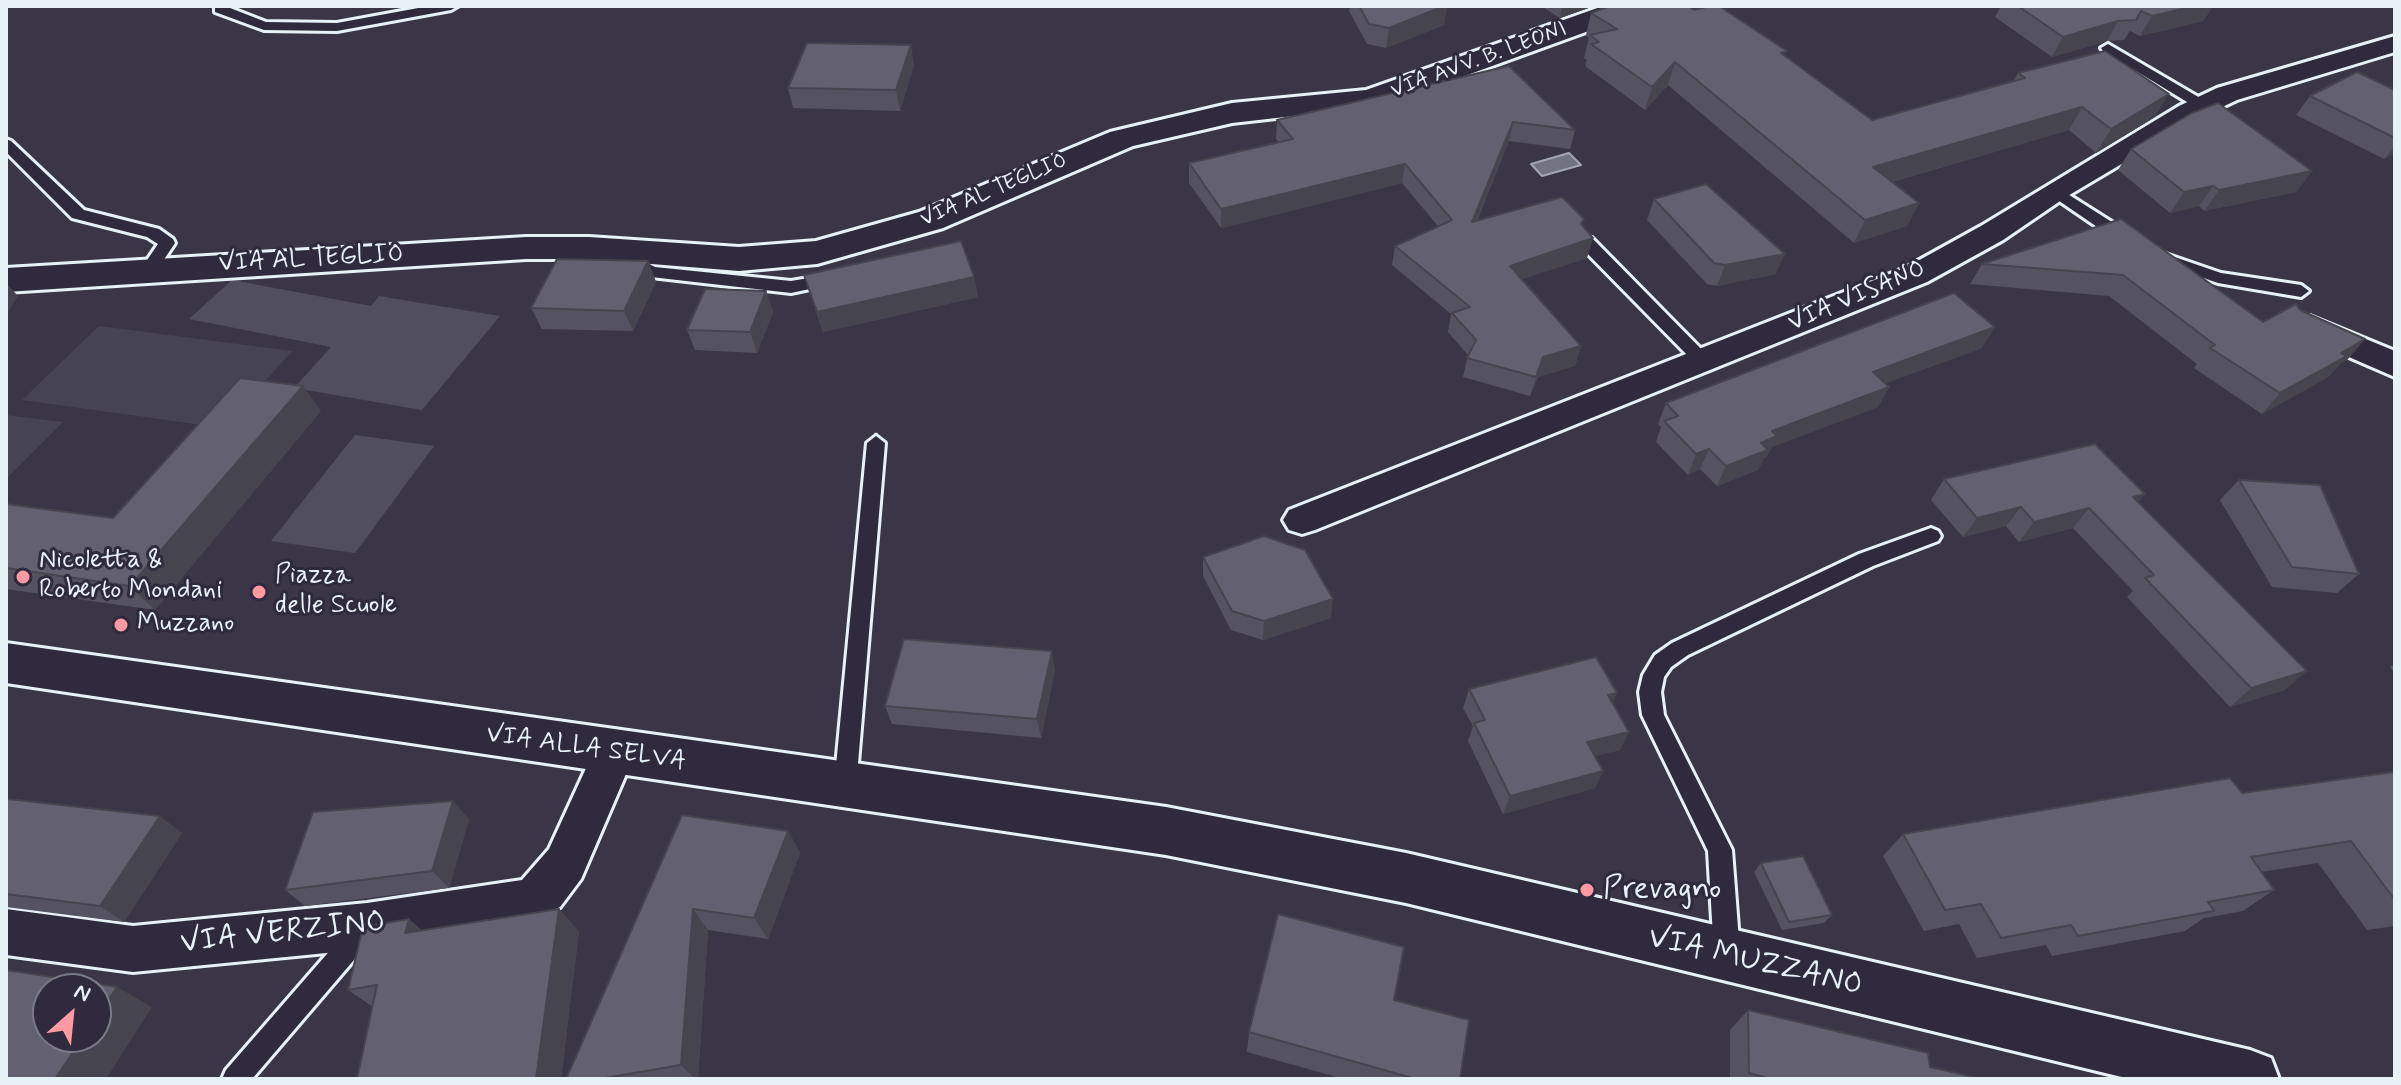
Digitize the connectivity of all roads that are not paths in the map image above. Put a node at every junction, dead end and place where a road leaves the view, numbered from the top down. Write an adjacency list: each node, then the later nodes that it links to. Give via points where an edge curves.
1 (451, 6): 3 (lane, via 337,27 264,26)
2 (1631, 6): 6 (street, VIA AVV. B. LEONI)
3 (220, 9)
4 (2395, 44): 7 (street, VIA VISANO)
5 (2108, 48): 7 (lane)
6 (1371, 99): 11 (street, VIA AL TEGLIO, via 1232,113 1158,128 1068,159 931,220 817,252 739,259)
7 (2202, 105): 9 (street, VIA VISANO)
8 (6, 144): 12 (lane, via 78,214 153,233 167,243)
9 (2055, 191): 15 (lane, via 2144,251); 16 (street, VIA VISANO, via 1916,275)
10 (1586, 242): 16 (lane)
11 (616, 250): 12 (street, VIA AL TEGLIO, via 526,248); 13 (lane, via 651,272 776,286)
12 (149, 269): 14 (street, VIA AL TEGLIO)
13 (849, 276)
14 (6, 280)
15 (2298, 306): 17 (street)
16 (1703, 361): 19 (street, VIA VISANO)
17 (2395, 365)
18 (876, 443): 23 (lane)
19 (1302, 520)
20 (1931, 536): 27 (lane, via 1866,560 1680,649 1654,675 1653,715 1720,850)
21 (6, 663): 22 (street, VIA ALLA SELVA)
22 (614, 753): 23 (street, VIA ALLA SELVA); 25 (street, VIA VERZINO, via 565,864 544,892 509,906)
23 (845, 787): 24 (street, VIA ALLA SELVA)
24 (1166, 831): 27 (street, VIA MUZZANO, via 1406,878)
25 (367, 926): 26 (street, VIA VERZINO, via 133,949); 28 (lane)
26 (6, 932)
27 (1728, 958): 29 (street, VIA MUZZANO)
28 (235, 1079)
29 (2250, 1079)

